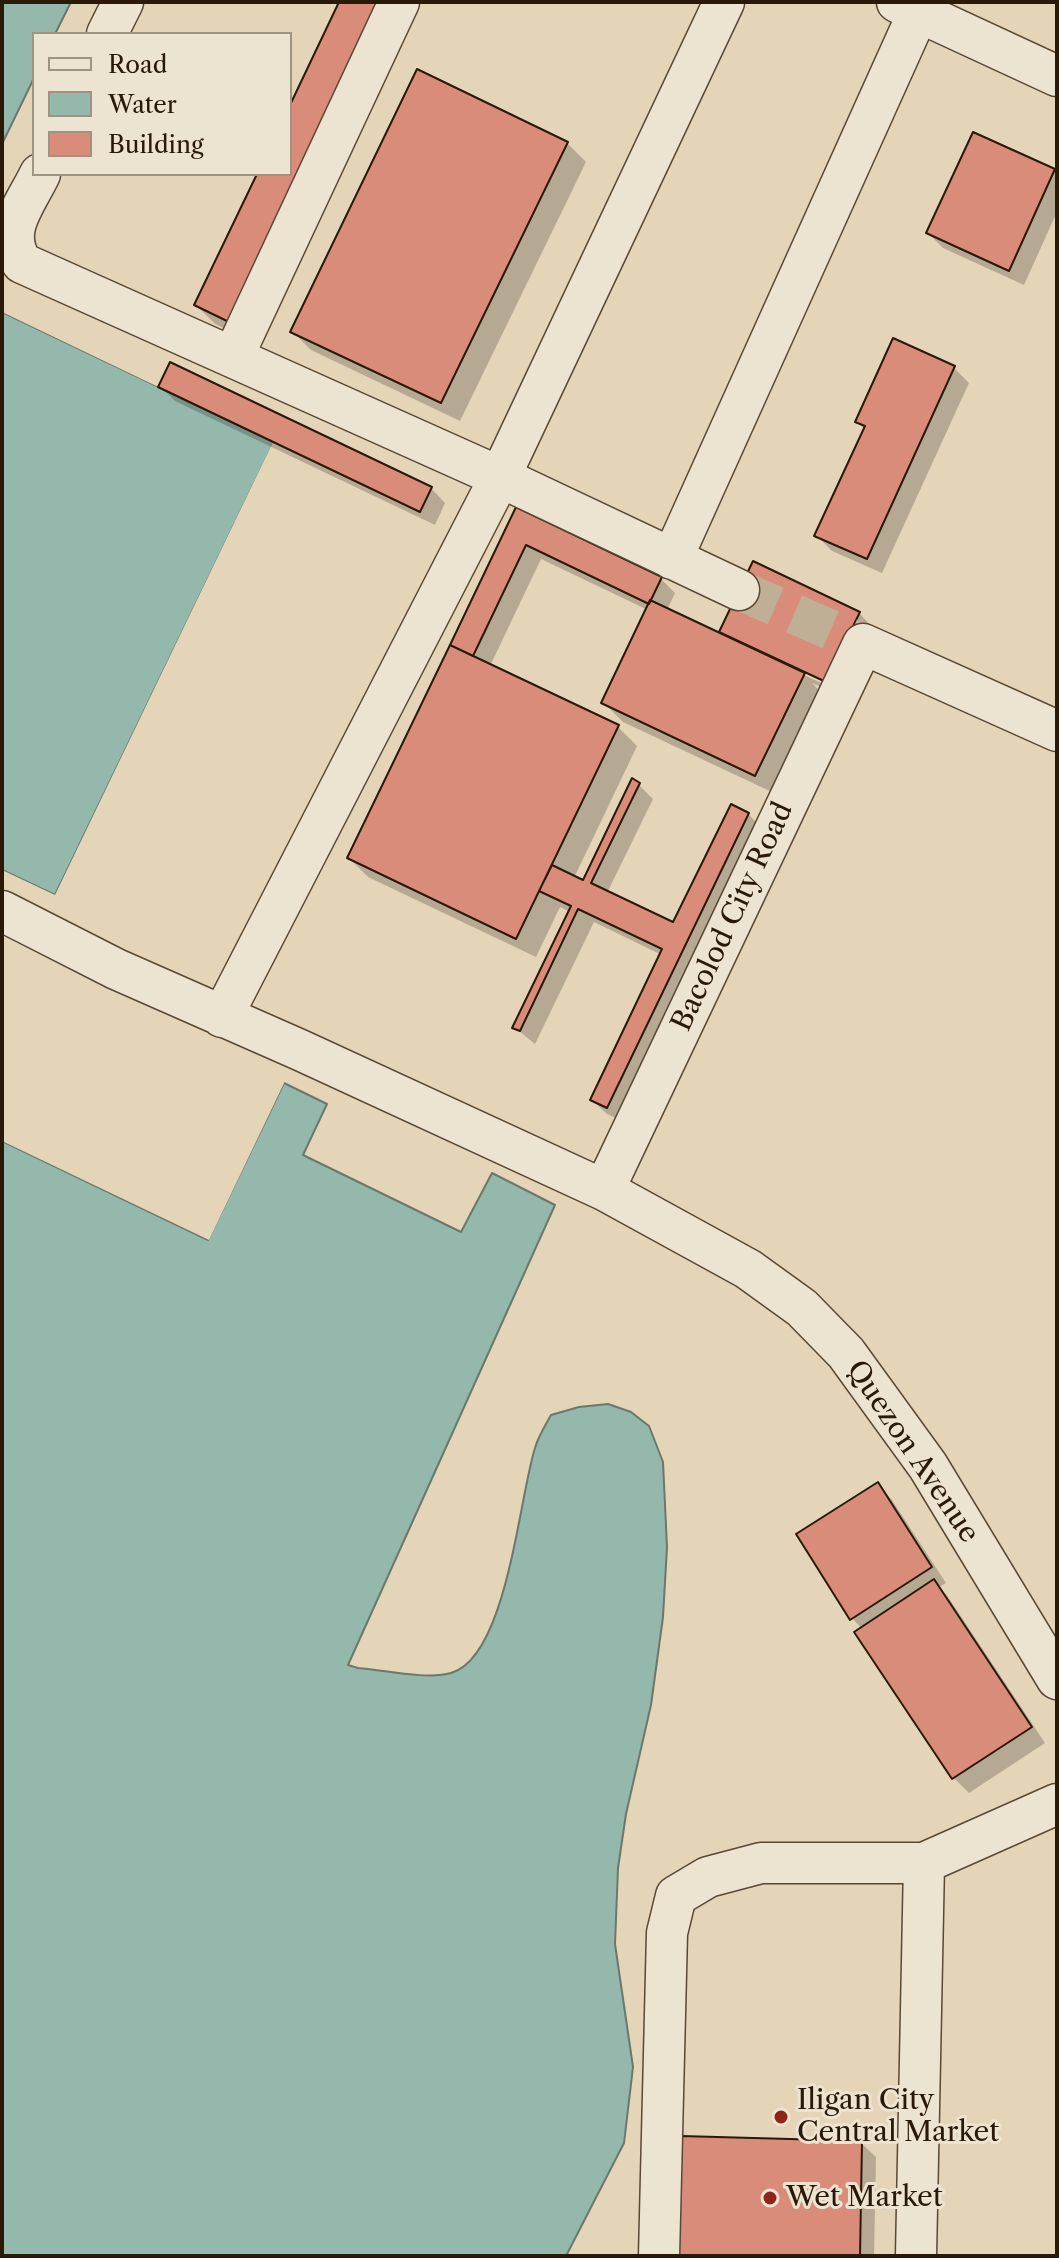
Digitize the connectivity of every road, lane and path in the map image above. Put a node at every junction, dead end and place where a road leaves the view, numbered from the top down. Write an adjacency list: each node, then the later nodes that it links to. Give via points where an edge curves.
1 (123, 2): 5 (street)
2 (399, 2): 8 (street)
3 (724, 2): 9 (street)
4 (913, 5): 6 (street); 10 (street)
5 (108, 32)
6 (1057, 76)
7 (39, 176): 8 (street, via 12,232 13,249 22,263)
8 (233, 357): 9 (street)
9 (500, 477): 10 (street); 14 (street)
10 (672, 559): 11 (street)
11 (739, 590)
12 (1057, 731): 15 (street, Bacolod City Road, via 863,644)
13 (2, 911): 14 (street, Quezon Avenue)
14 (222, 1017): 15 (street, Quezon Avenue)
15 (604, 1190): 16 (street, Quezon Avenue, via 748,1269 802,1308 846,1353 928,1466)
16 (1057, 1679)
17 (1057, 1804): 18 (street)
18 (924, 1863): 19 (street, via 761,1863 708,1877 676,1896 667,1933); 20 (street)
19 (659, 2256)
20 (916, 2256)

